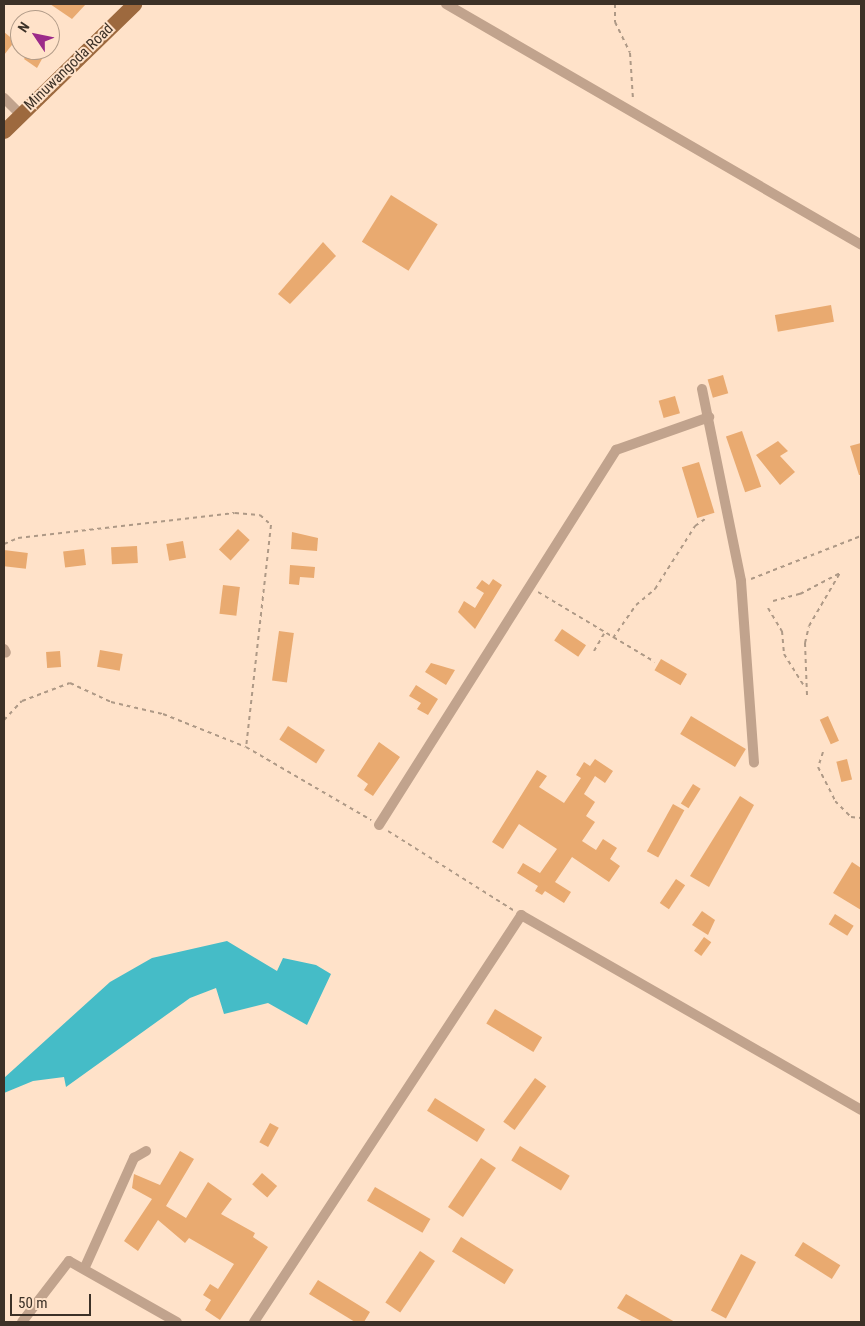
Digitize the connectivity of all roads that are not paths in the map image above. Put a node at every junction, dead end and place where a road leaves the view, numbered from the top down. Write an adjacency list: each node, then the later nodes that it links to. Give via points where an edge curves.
1 (134, 4): 4 (main road, Minuwangoda Road)
2 (446, 4): 6 (street)
3 (4, 98): 4 (street)
4 (20, 114): 5 (main road, Minuwangoda Road)
5 (4, 131)
6 (861, 245)
7 (702, 389): 8 (street)
8 (709, 417): 9 (street, via 741,581); 10 (street, via 616,450)
9 (754, 763)
10 (379, 825)
11 (861, 1110): 16 (street, via 521,915)
12 (146, 1151): 13 (street, via 134,1158)
13 (85, 1267): 14 (street, via 69,1261); 15 (street)
14 (22, 1322)
15 (177, 1322)
16 (254, 1322)

